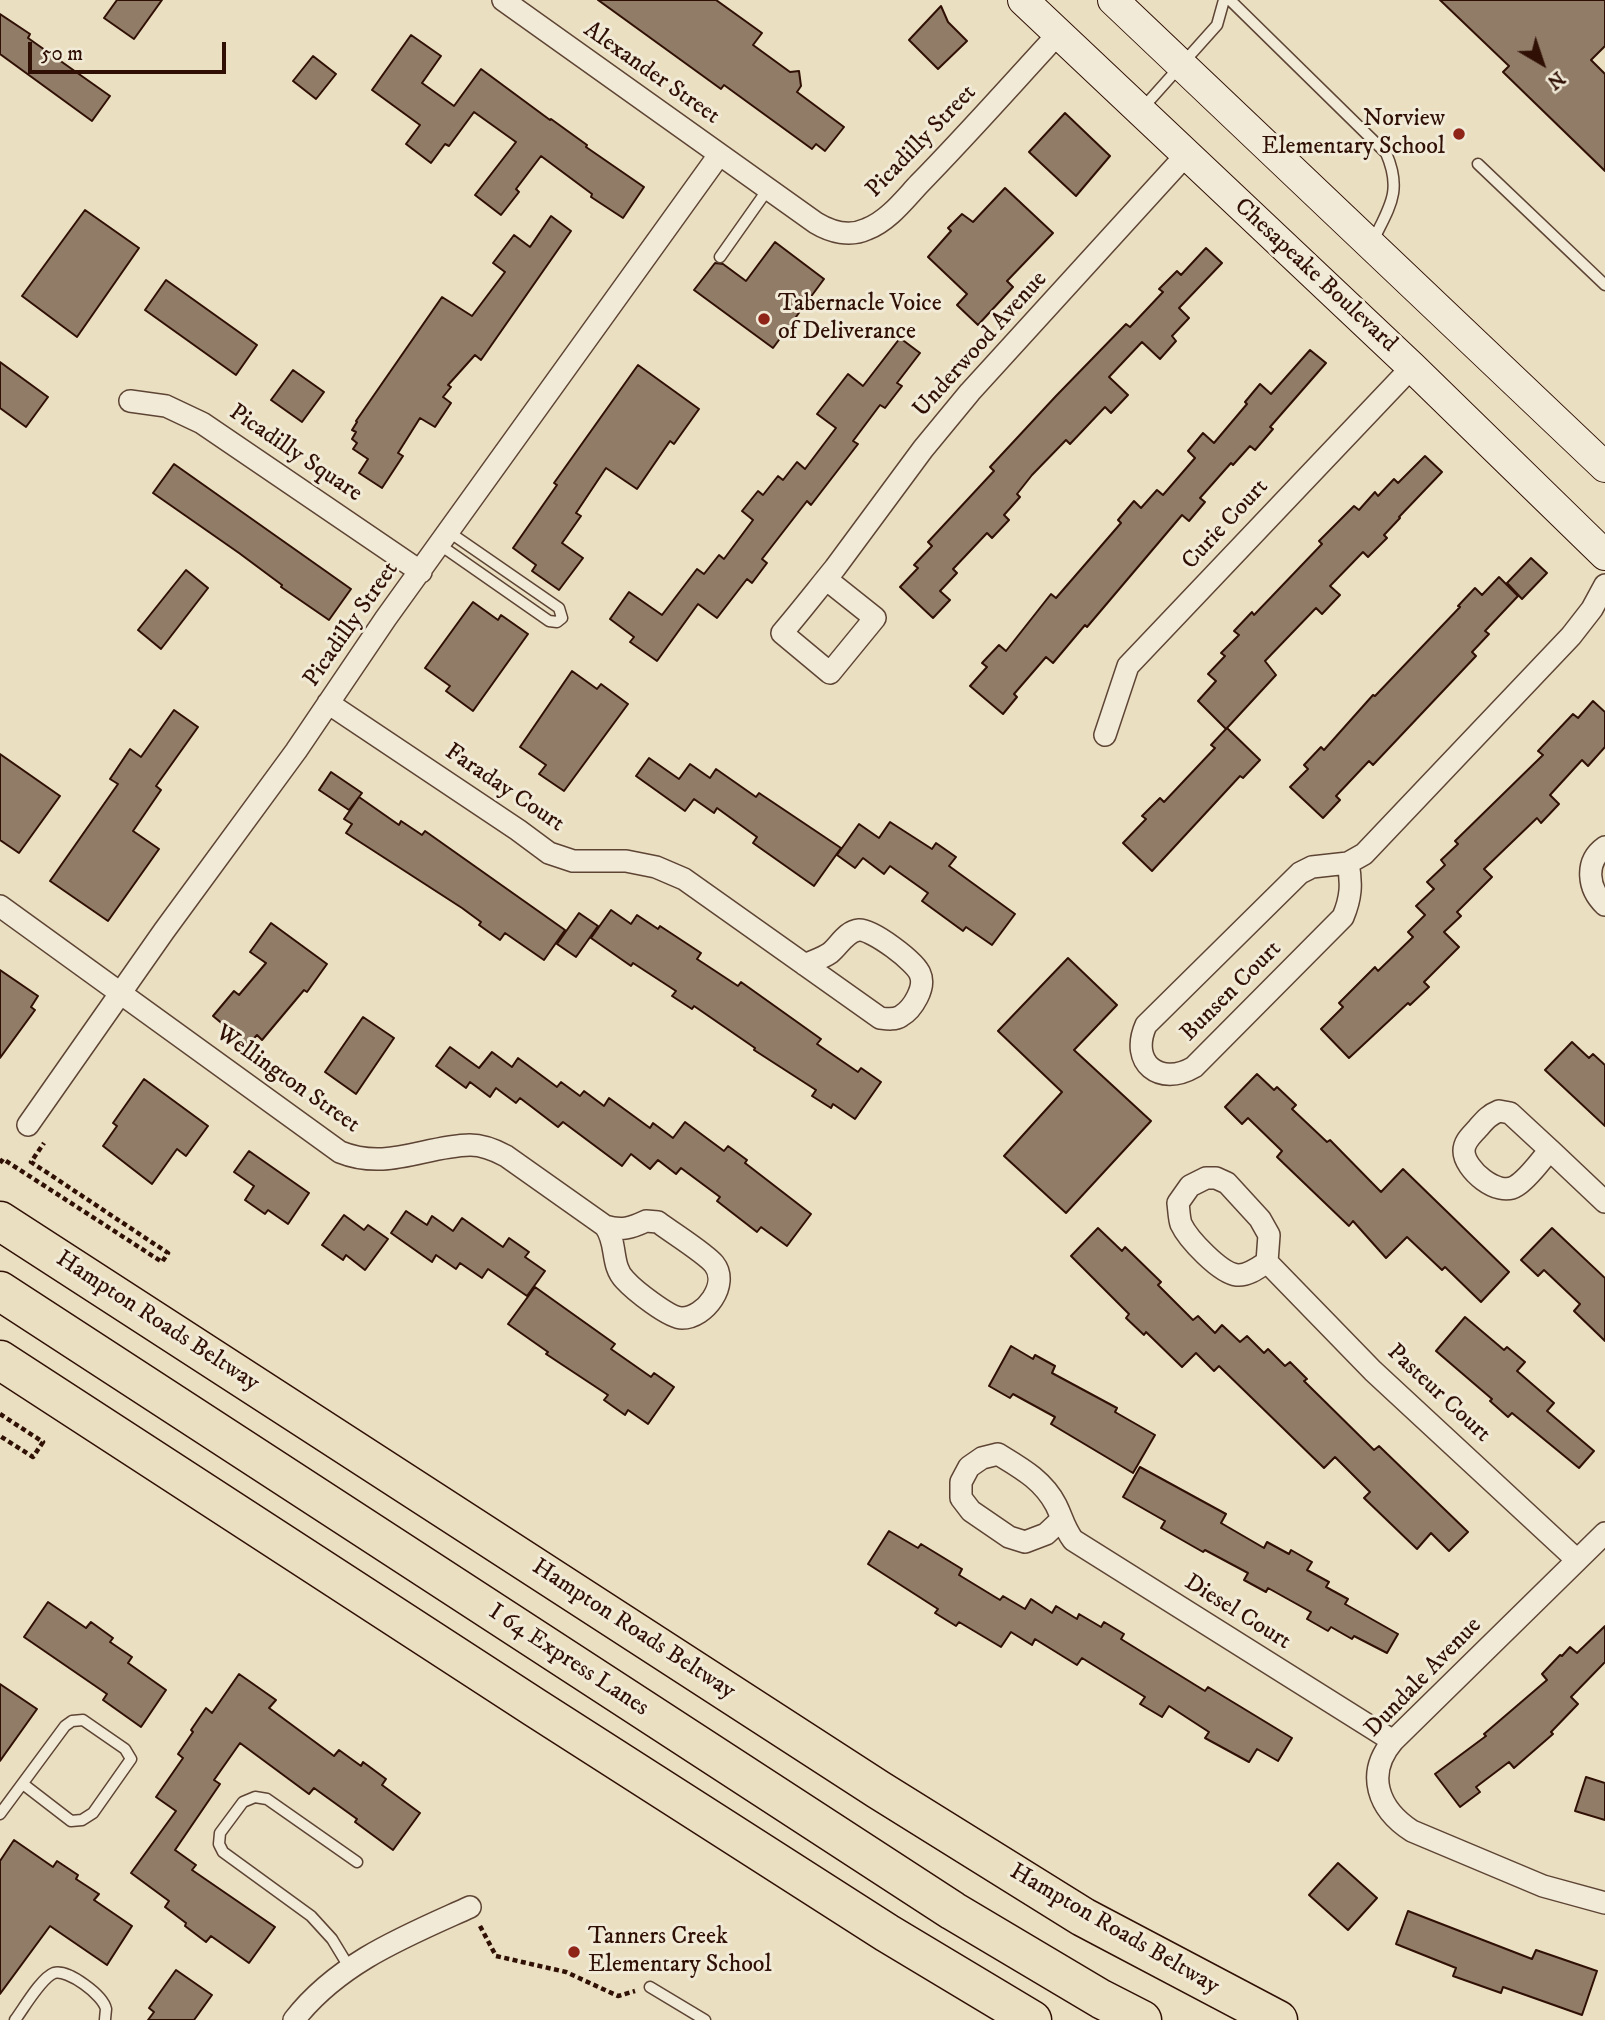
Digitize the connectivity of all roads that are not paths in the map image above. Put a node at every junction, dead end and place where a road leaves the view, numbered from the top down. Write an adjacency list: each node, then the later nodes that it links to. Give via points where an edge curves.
1 (503, 0): 9 (street, Alexander Street)
2 (1023, 0): 6 (main road, Chesapeake Boulevard)
3 (1113, 0): 7 (main road)
4 (1224, 0): 7 (lane, via 1217,24)
5 (1230, 0): 13 (lane, via 1386,153 1395,172 1395,186)
6 (1058, 34): 8 (main road, Chesapeake Boulevard); 12 (street, Picadilly Street, via 882,222 851,233 829,230)
7 (1181, 65): 8 (lane); 13 (main road)
8 (1139, 112): 10 (main road, Chesapeake Boulevard)
9 (719, 155): 12 (street, Alexander Street); 19 (street, Picadilly Street)
10 (1186, 155): 16 (main road, Chesapeake Boulevard); 22 (street, Underwood Avenue, via 970,392)
11 (1478, 164): 15 (lane)
12 (768, 189): 14 (lane)
13 (1371, 245): 18 (main road)
14 (720, 257)
15 (1605, 285)
16 (1412, 367): 20 (main road, Chesapeake Boulevard); 25 (street, Curie Court, via 1128,666)
17 (130, 401): 21 (street, Picadilly Square, via 166,406 202,423)
18 (1605, 467)
19 (445, 538): 19 (lane, via 549,621 562,618 559,608); 21 (street, Picadilly Street)
20 (1605, 555)
21 (421, 572): 24 (street, Picadilly Street)
22 (826, 579): 22 (street, Underwood Avenue, via 782,633 830,673 875,618)
23 (1605, 585): 27 (street, via 1571,636 1364,854)
24 (328, 703): 30 (street, Faraday Court, via 549,853 573,861 626,861 684,879); 31 (street, Picadilly Street)
25 (1105, 735)
26 (1605, 847): 28 (street, via 1590,869 1590,883)
27 (1348, 863): 27 (street, Bunsen Court, via 1300,873 1146,1026 1141,1051 1147,1065 1165,1076 1182,1074 1222,1039 1343,917 1351,899)
28 (1605, 905)
29 (0, 906): 31 (street, Wellington Street)
30 (805, 965): 30 (street, Faraday Court, via 880,1018 902,1016 922,987 915,965 870,932 850,933 829,954)
31 (121, 993): 32 (street, Picadilly Street); 36 (street, Wellington Street, via 340,1152 376,1161 470,1145 491,1148)
32 (28, 1125)
33 (1550, 1150): 34 (street)
34 (1605, 1202)
35 (0, 1221): 57 (highway, Hampton Roads Beltway, via 890,1797 1083,1917)
36 (605, 1226): 36 (street, via 624,1280 669,1314 693,1316 709,1304 718,1289 719,1275 713,1264 658,1222 618,1230)
37 (1267, 1262): 37 (street, via 1269,1235 1227,1183 1206,1178 1191,1186 1178,1203 1188,1235 1224,1271 1248,1273); 42 (street, Pasteur Court, via 1373,1371)
38 (0, 1291): 56 (highway, I 64 Express Lanes, via 954,1911)
39 (0, 1360): 55 (highway, via 722,1828)
40 (1062, 1519): 40 (street, Diesel Court, via 1042,1484 998,1454 982,1458 961,1482 961,1498 971,1511 1025,1542 1046,1534); 43 (street, Diesel Court, via 1073,1540)
41 (1605, 1533): 42 (street, Dundale Avenue)
42 (1577, 1560): 43 (street, Dundale Avenue)
43 (1393, 1741): 47 (street, Dundale Avenue, via 1378,1769 1378,1787 1396,1820 1543,1885)
44 (23, 1784): 44 (lane, via 71,1821 82,1820 93,1813 131,1759 125,1749 83,1720 72,1721); 45 (lane)
45 (0, 1814)
46 (357, 1862): 49 (lane, via 267,1799 243,1802 220,1833 223,1852 311,1916)
47 (1605, 1903)
48 (470, 1907): 49 (street)
49 (349, 1967): 53 (street)
50 (650, 1987): 54 (lane)
51 (15, 2020): 52 (lane, via 47,1977 57,1972 70,1974 101,1998)
52 (105, 2020)
53 (294, 2020)
54 (705, 2020)
55 (1032, 2020)
56 (1142, 2020)
57 (1278, 2020)

